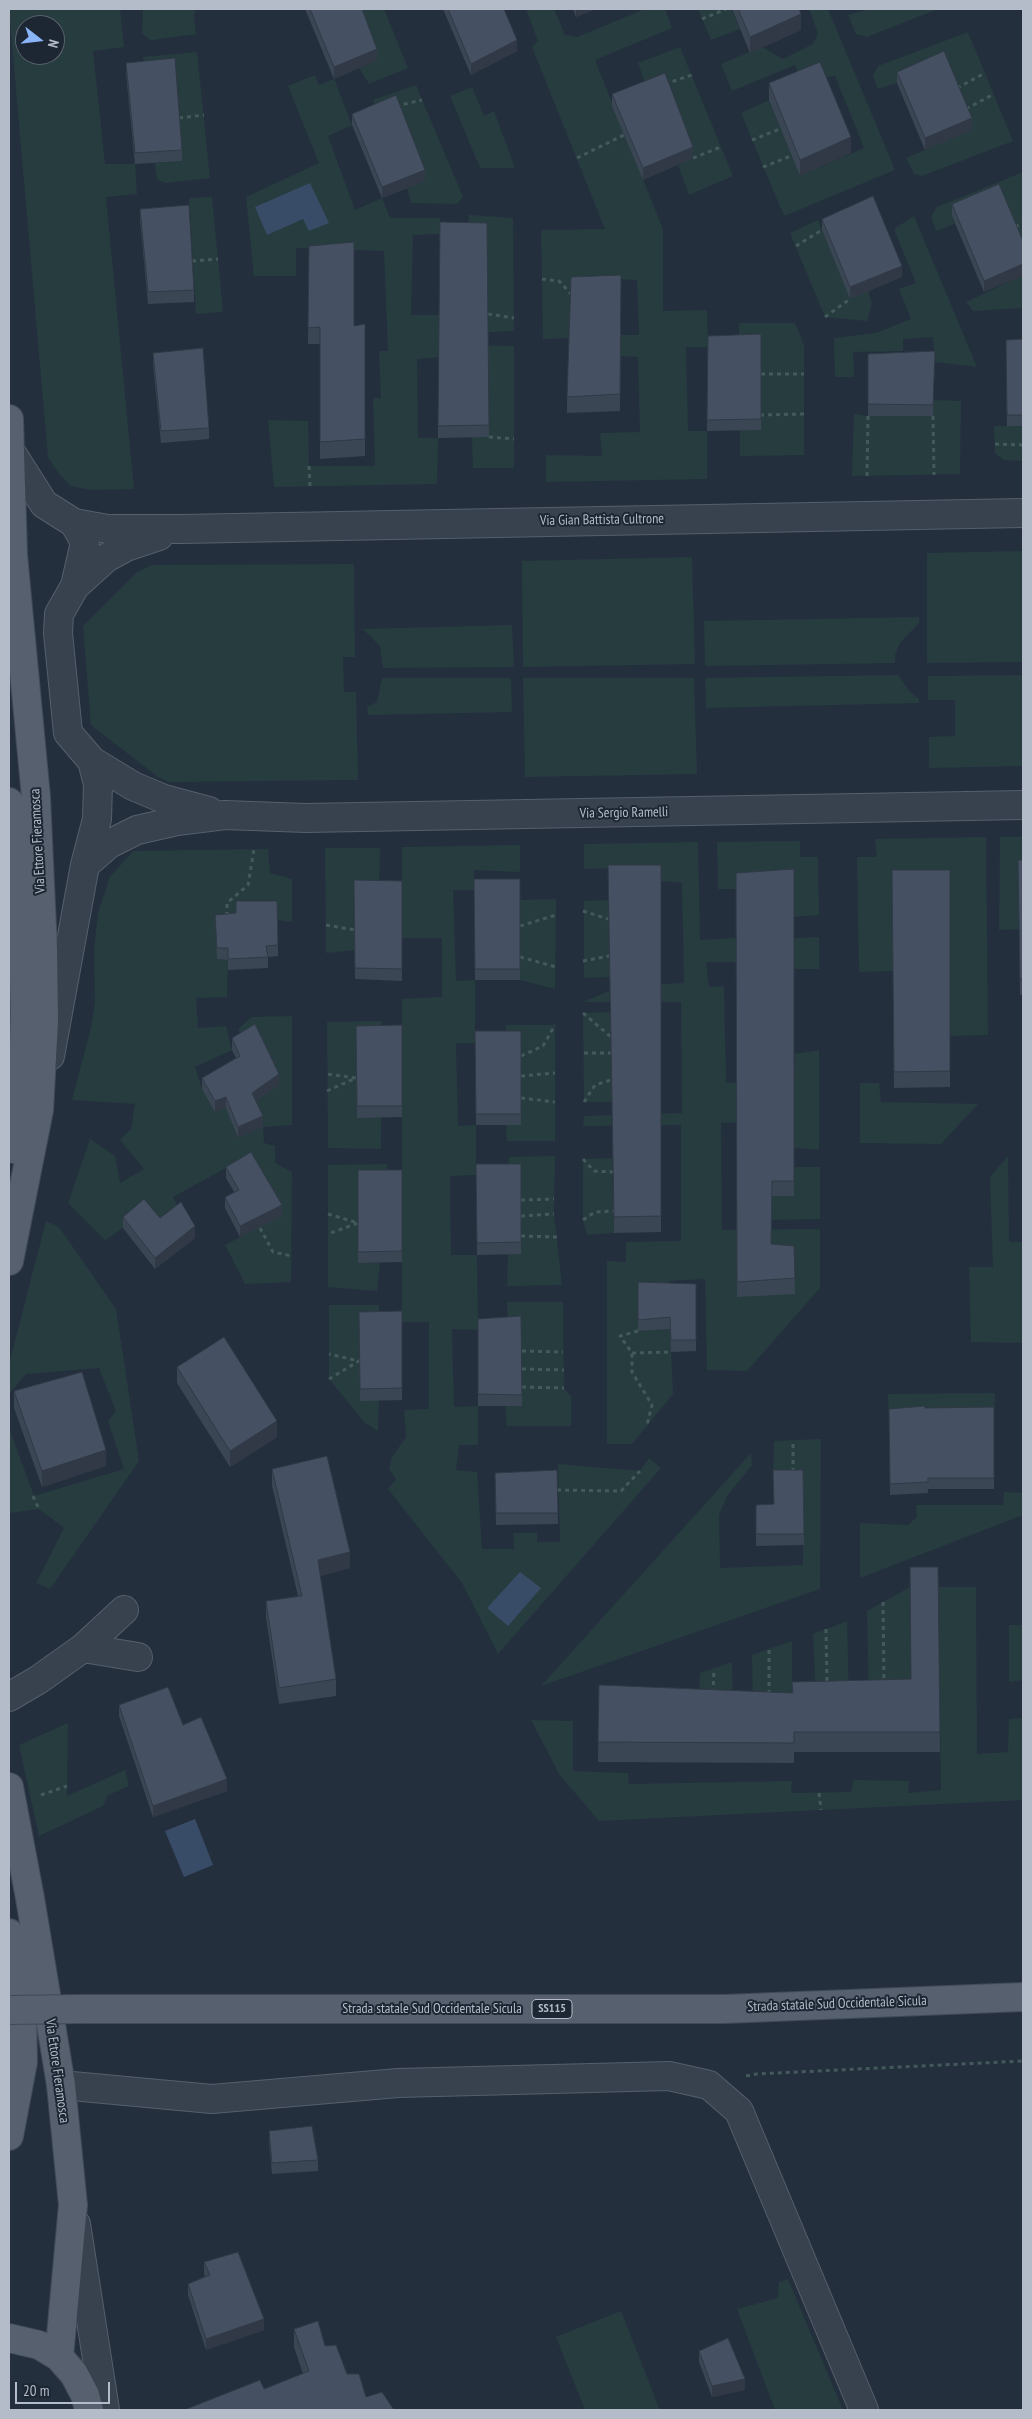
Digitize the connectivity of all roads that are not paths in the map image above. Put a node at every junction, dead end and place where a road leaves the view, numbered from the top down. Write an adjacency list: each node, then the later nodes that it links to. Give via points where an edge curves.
1 (9, 419): 2 (main road, Via Ettore Fieramosca)
2 (10, 452): 4 (street, via 44,504); 12 (main road, Via Ettore Fieramosca, via 13,555 36,797 44,949)
3 (1023, 513): 5 (street, Via Gian Battista Cultrone)
4 (74, 523): 5 (street, Via Gian Battista Cultrone, via 108,529); 6 (street, via 85,542)
5 (182, 528): 6 (street, via 126,547 106,558)
6 (74, 586): 7 (street, via 59,614 58,633 68,733)
7 (92, 761): 10 (street, via 133,786 164,799); 11 (street, via 98,784 97,819)
8 (9, 802): 13 (main road, Via Ettore Fieramosca, via 23,941 25,1013 22,1082)
9 (1023, 805): 10 (street, Via Sergio Ramelli, via 306,818)
10 (225, 815): 11 (street, via 137,830 109,844)
11 (85, 865): 12 (street)
12 (39, 1110): 14 (main road, Via Ettore Fieramosca)
13 (9, 1188)
14 (9, 1261)
15 (124, 1610): 16 (street)
16 (83, 1648): 17 (street); 18 (street)
17 (138, 1657)
18 (9, 1697)
19 (9, 1788): 20 (main road, Via Ettore Fieramosca)
20 (13, 1826): 24 (main road, Via Ettore Fieramosca)
21 (9, 1933): 25 (main road, Via Ettore Fieramosca, via 22,2012 24,2062)
22 (1023, 1997): 23 (main road, Strada statale Sud Occidentale Sicula / SS115, bridge, via 724,2009)
23 (9, 2010)
24 (61, 2086): 26 (main road, Via Ettore Fieramosca); 31 (street, via 212,2099 398,2084 668,2076 709,2085 739,2111)
25 (9, 2136)
26 (73, 2206): 28 (main road, Via Ettore Fieramosca); 30 (street)
27 (9, 2338): 28 (main road, via 39,2345)
28 (59, 2357): 29 (main road, via 74,2374)
29 (89, 2410)
30 (105, 2410)
31 (864, 2410)

